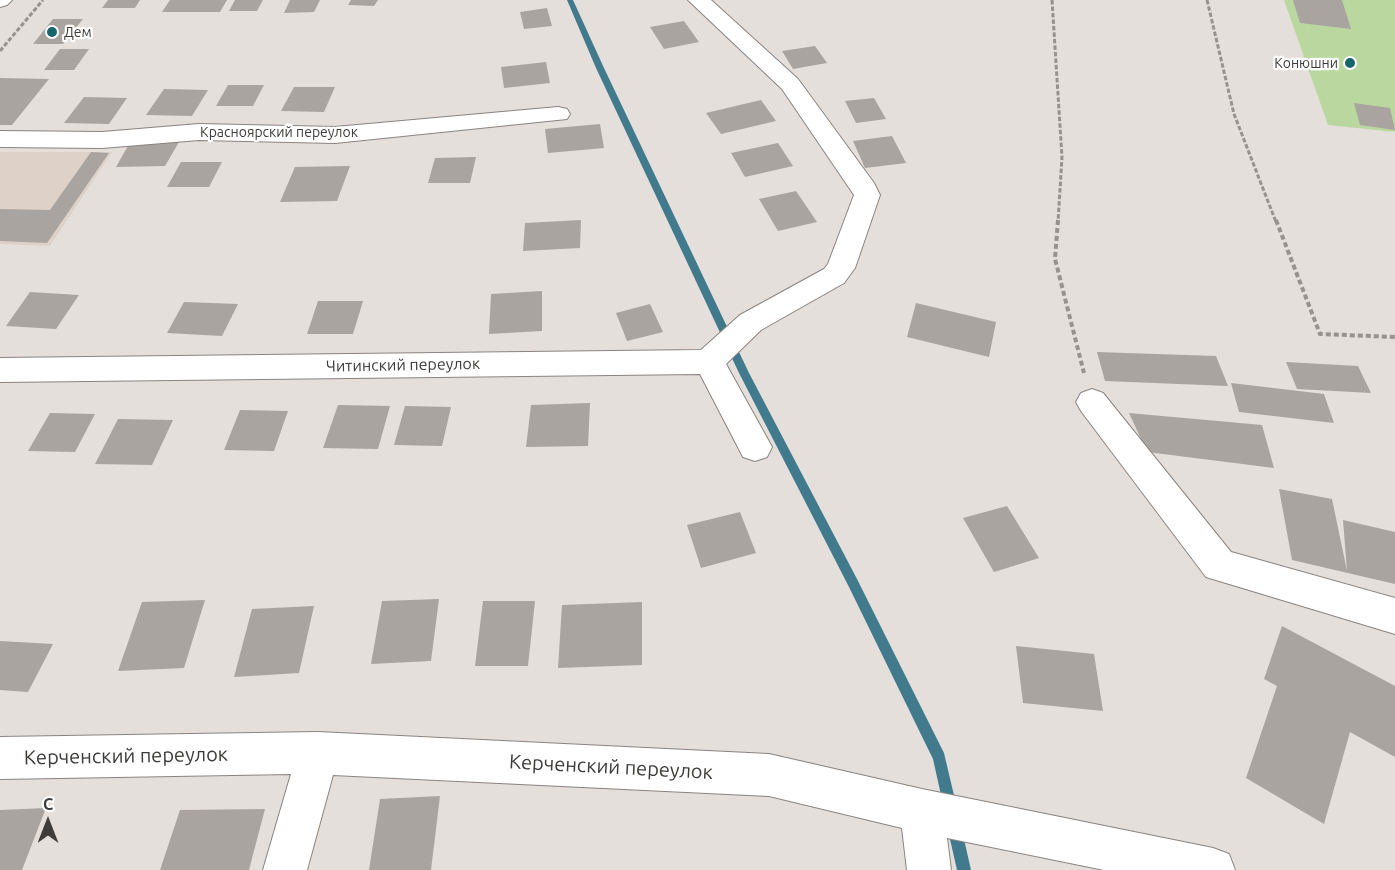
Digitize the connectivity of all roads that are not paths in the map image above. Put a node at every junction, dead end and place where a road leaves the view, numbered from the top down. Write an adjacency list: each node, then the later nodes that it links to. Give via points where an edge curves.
1 (699, 0): 4 (street, via 790,84 867,195 841,268 834,276 752,320)
2 (558, 114): 3 (street, Красноярский переулок, via 334,135 199,132 102,140)
3 (0, 139)
4 (716, 353): 5 (street, Читинский переулок); 7 (street)
5 (0, 370)
6 (1092, 402): 8 (street, via 1219,565)
7 (754, 447)
8 (1395, 616)
9 (318, 753): 10 (street, Керченский переулок); 11 (street, Керченский переулок, via 769,775); 12 (street)
10 (0, 758)
11 (922, 811): 13 (street); 14 (street, Керченский переулок)
12 (285, 870)
13 (929, 870)
14 (1213, 870)

